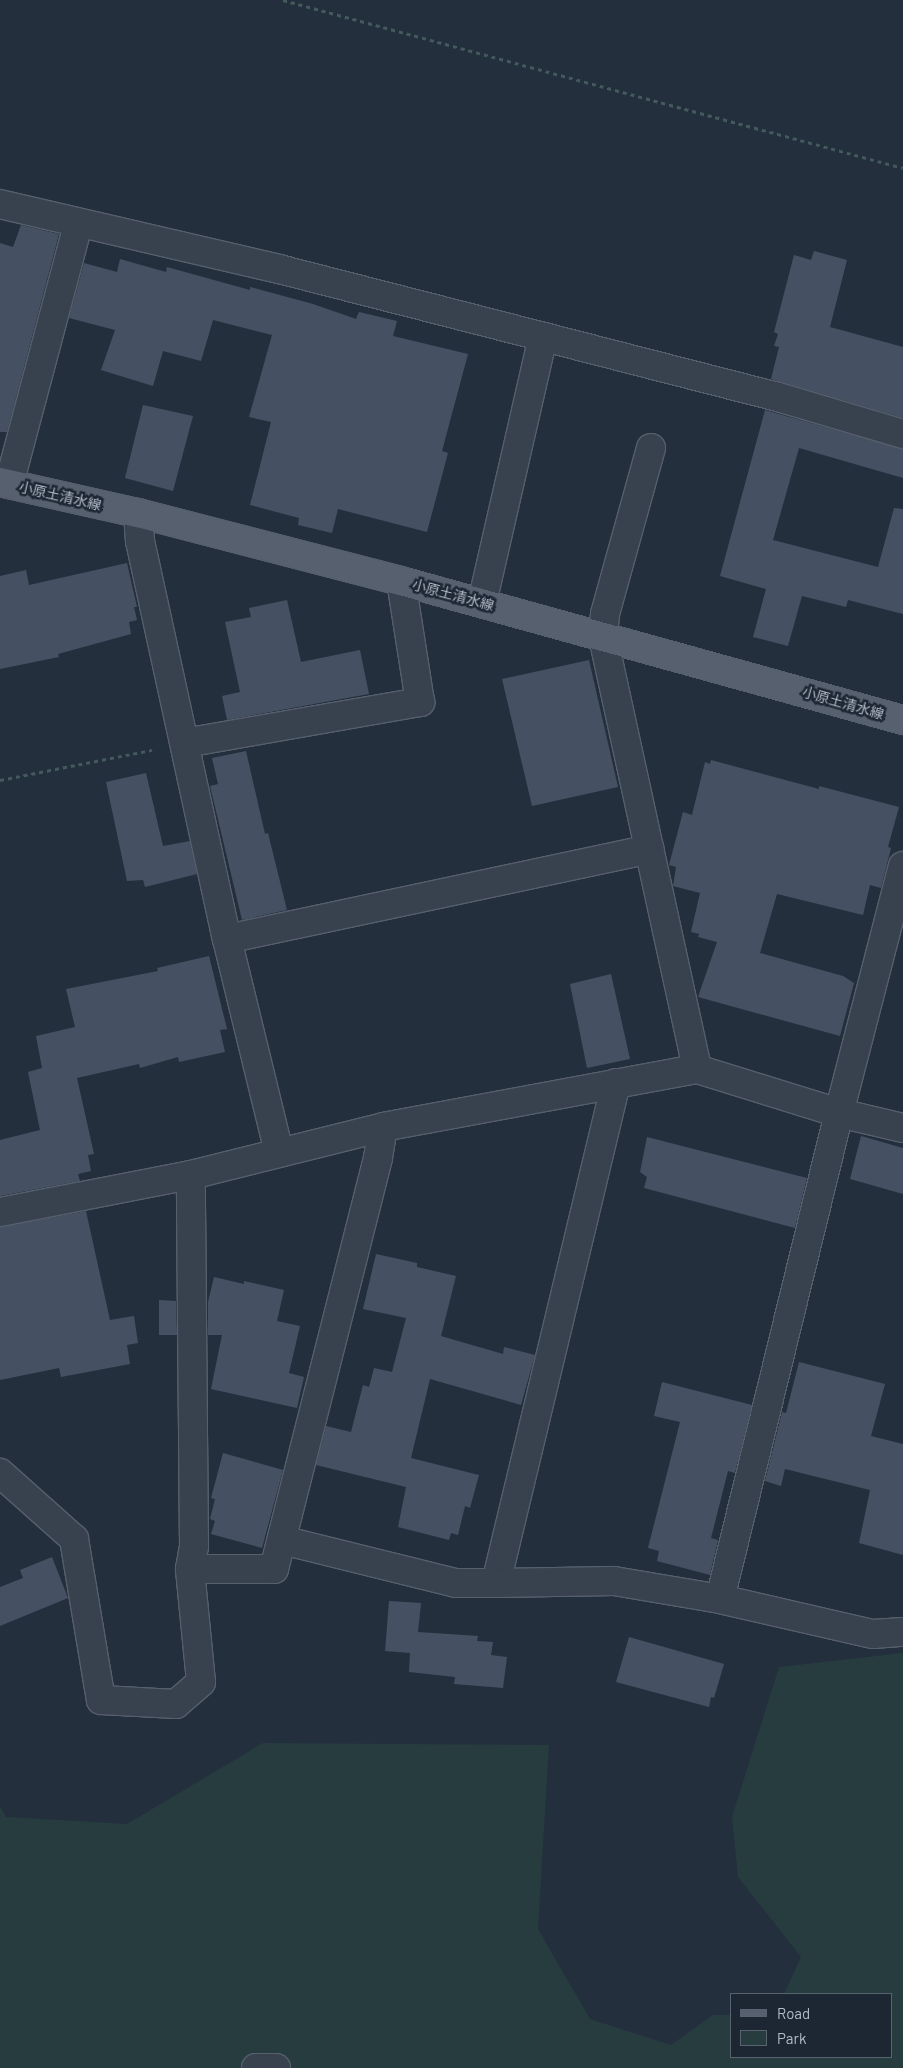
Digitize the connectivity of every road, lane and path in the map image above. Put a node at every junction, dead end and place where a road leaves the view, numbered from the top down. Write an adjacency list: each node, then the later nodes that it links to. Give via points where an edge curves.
1 (282, 0): 2 (path)
2 (903, 168)
3 (0, 204): 4 (street)
4 (78, 224): 5 (street, via 279,269); 8 (street)
5 (543, 337): 6 (street, via 778,397); 11 (street)
6 (903, 434)
7 (651, 448): 12 (street, via 605,614)
8 (5, 483): 9 (main road, 小原土清水線)
9 (138, 513): 10 (main road, 小原土清水線); 14 (street, via 140,541)
10 (400, 581): 11 (main road, 小原土清水線); 14 (street, via 420,702)
11 (482, 603): 12 (main road, 小原土清水線)
12 (603, 637): 13 (main road, 小原土清水線); 16 (street)
13 (903, 720)
14 (185, 743): 15 (path); 18 (street)
15 (0, 780)
16 (650, 849): 18 (street); 19 (street)
17 (903, 866): 21 (street)
18 (228, 938): 24 (street)
19 (697, 1069): 20 (street); 21 (street)
20 (616, 1083): 22 (street); 30 (street)
21 (839, 1113): 23 (street); 31 (street)
22 (383, 1127): 24 (street); 28 (street, via 378,1158)
23 (903, 1128)
24 (279, 1153): 25 (street)
25 (192, 1175): 26 (street); 29 (street, via 194,1546)
26 (0, 1212)
27 (0, 1473): 29 (street, via 74,1539 101,1700 176,1704 201,1682)
28 (282, 1540): 29 (street, via 274,1569); 30 (street, via 456,1583)
29 (190, 1569)
30 (496, 1583): 31 (street, via 614,1581)
31 (720, 1599): 32 (street, via 873,1634)
32 (903, 1632)
33 (256, 2068): 34 (street)
34 (276, 2068)

